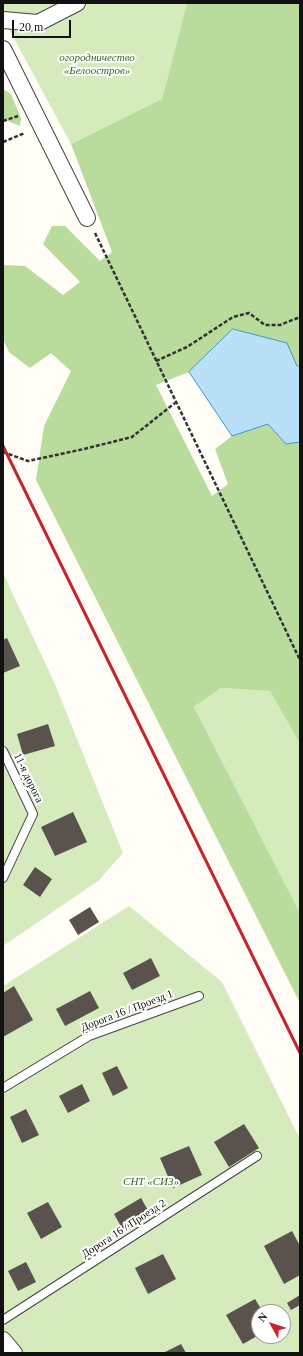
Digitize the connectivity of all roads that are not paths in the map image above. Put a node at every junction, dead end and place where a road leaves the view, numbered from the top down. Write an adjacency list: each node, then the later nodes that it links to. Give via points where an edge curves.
1 (77, 3): 2 (street, via 38,23)
2 (3, 20)
3 (3, 49): 4 (street)
4 (87, 218)
5 (3, 751): 6 (lane, 11-я дорога, via 33,814)
6 (3, 878)
7 (199, 996): 8 (lane, Дорога 16 / Проезд 1, via 89,1036)
8 (3, 1088)
9 (257, 1156): 10 (lane, Дорога 16 / Проезд 2)
10 (3, 1320)
11 (3, 1340): 12 (street)
12 (14, 1353)

